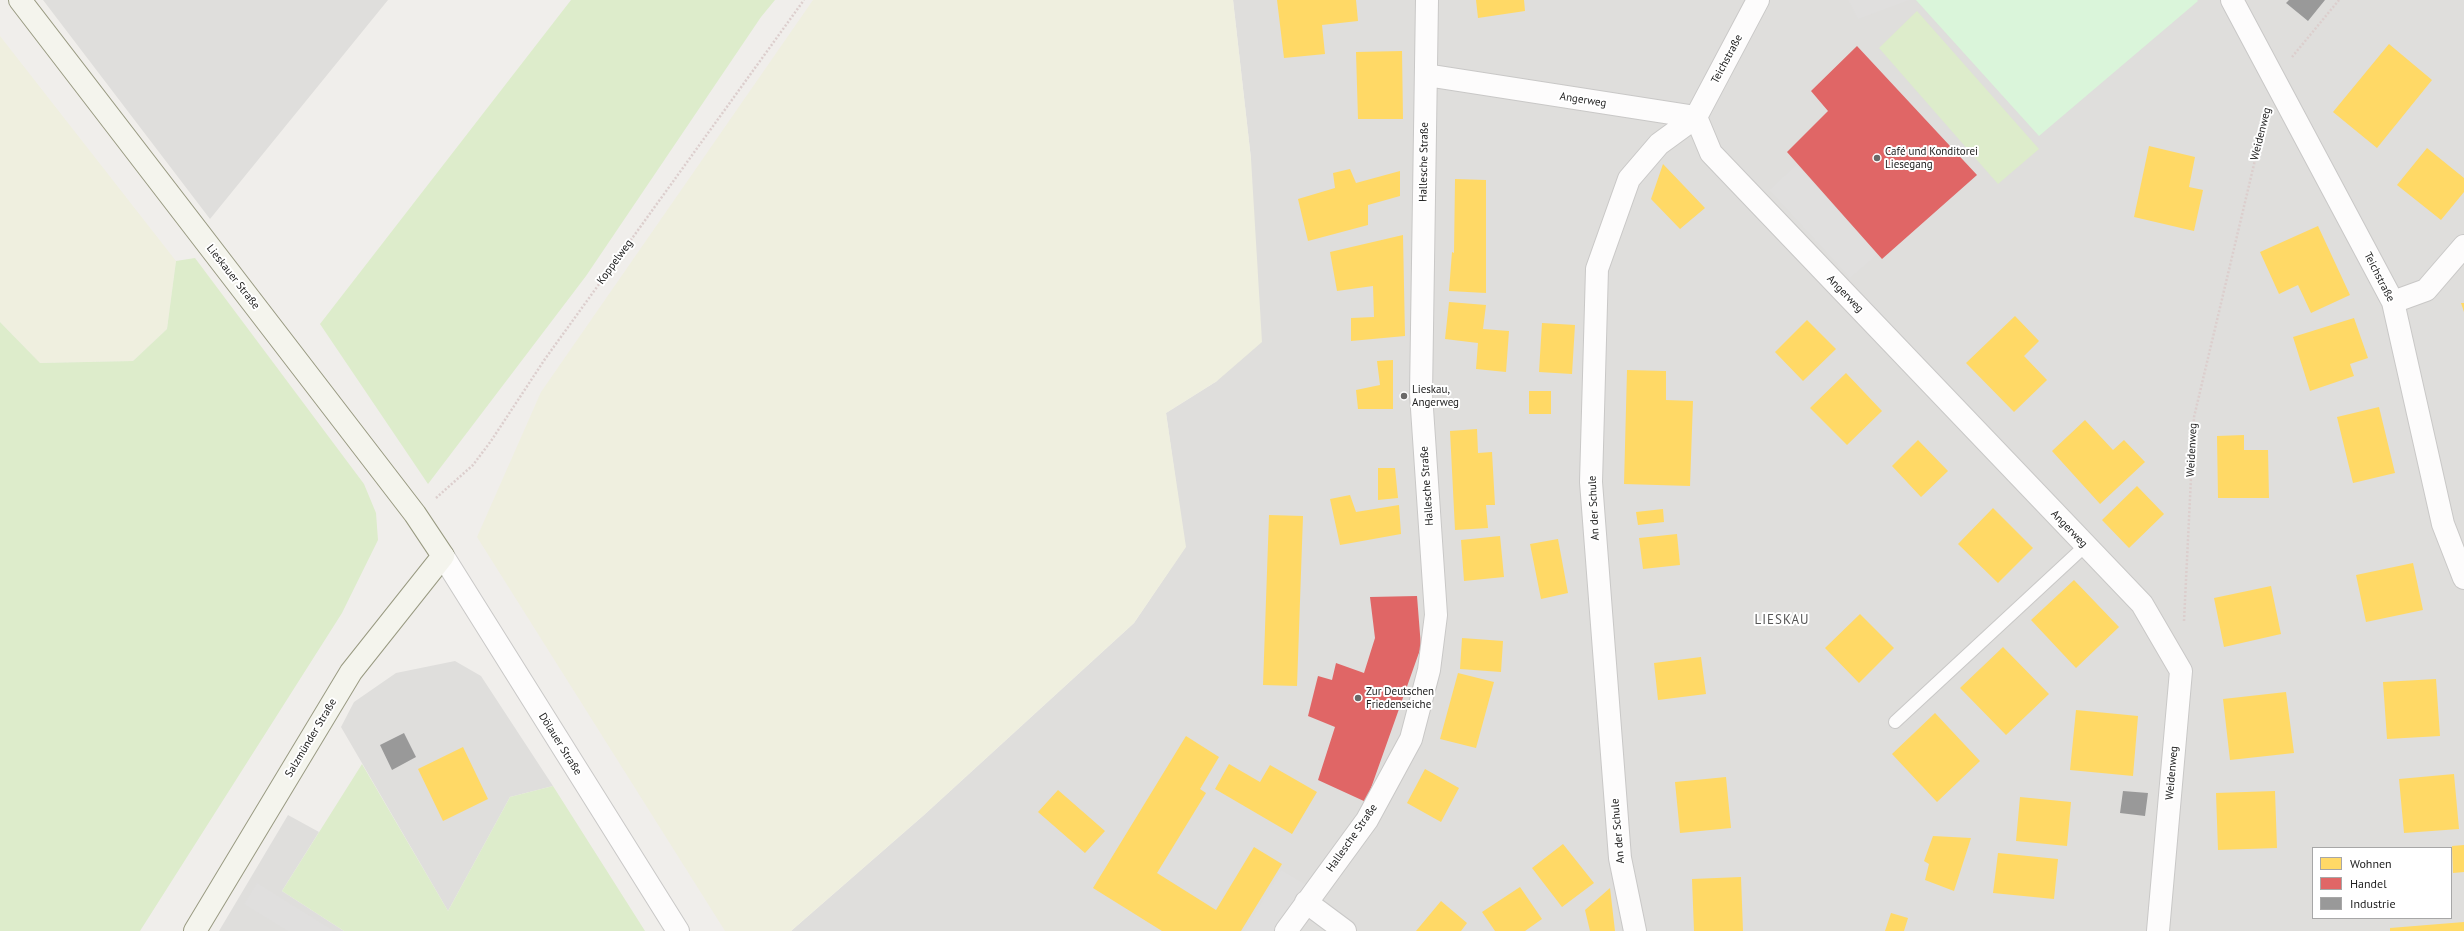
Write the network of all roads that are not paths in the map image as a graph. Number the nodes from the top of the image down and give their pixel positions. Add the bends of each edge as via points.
1 (20, 0) edge
2 (1427, 0) edge
3 (1758, 0) edge
4 (2232, 0) edge
5 (1426, 75) junction
6 (1696, 117) junction
7 (2464, 246) edge
8 (2393, 302) junction
9 (2086, 546) junction
10 (443, 556) junction
11 (2464, 578) edge
12 (2181, 671) joint
13 (1895, 722) dead end
14 (1306, 902) junction
15 (195, 931) edge
16 (678, 931) edge
17 (1286, 931) edge
18 (1345, 931) edge
19 (1635, 931) edge
20 (2158, 931) edge

1 - 10 street, Lieskauer Straße via 415,514
2 - 5 street, Hallesche Straße
3 - 6 street, Teichstraße
4 - 8 street, Teichstraße
5 - 6 street, Angerweg
5 - 14 street, Hallesche Straße via 1421,394 1436,615 1429,670 1411,739 1367,820
6 - 9 street, Angerweg via 1711,153
6 - 19 street, An der Schule via 1659,144 1629,179 1597,269 1591,482 1620,858
7 - 8 street via 2426,290
8 - 11 street, Teichstraße via 2443,524
9 - 12 street, Angerweg via 2142,604
9 - 13 lane
10 - 15 street, Salzmünder Straße via 351,672
10 - 16 street, Dölauer Straße
12 - 20 street, Weidenweg
14 - 17 street, Hallesche Straße
14 - 18 street

